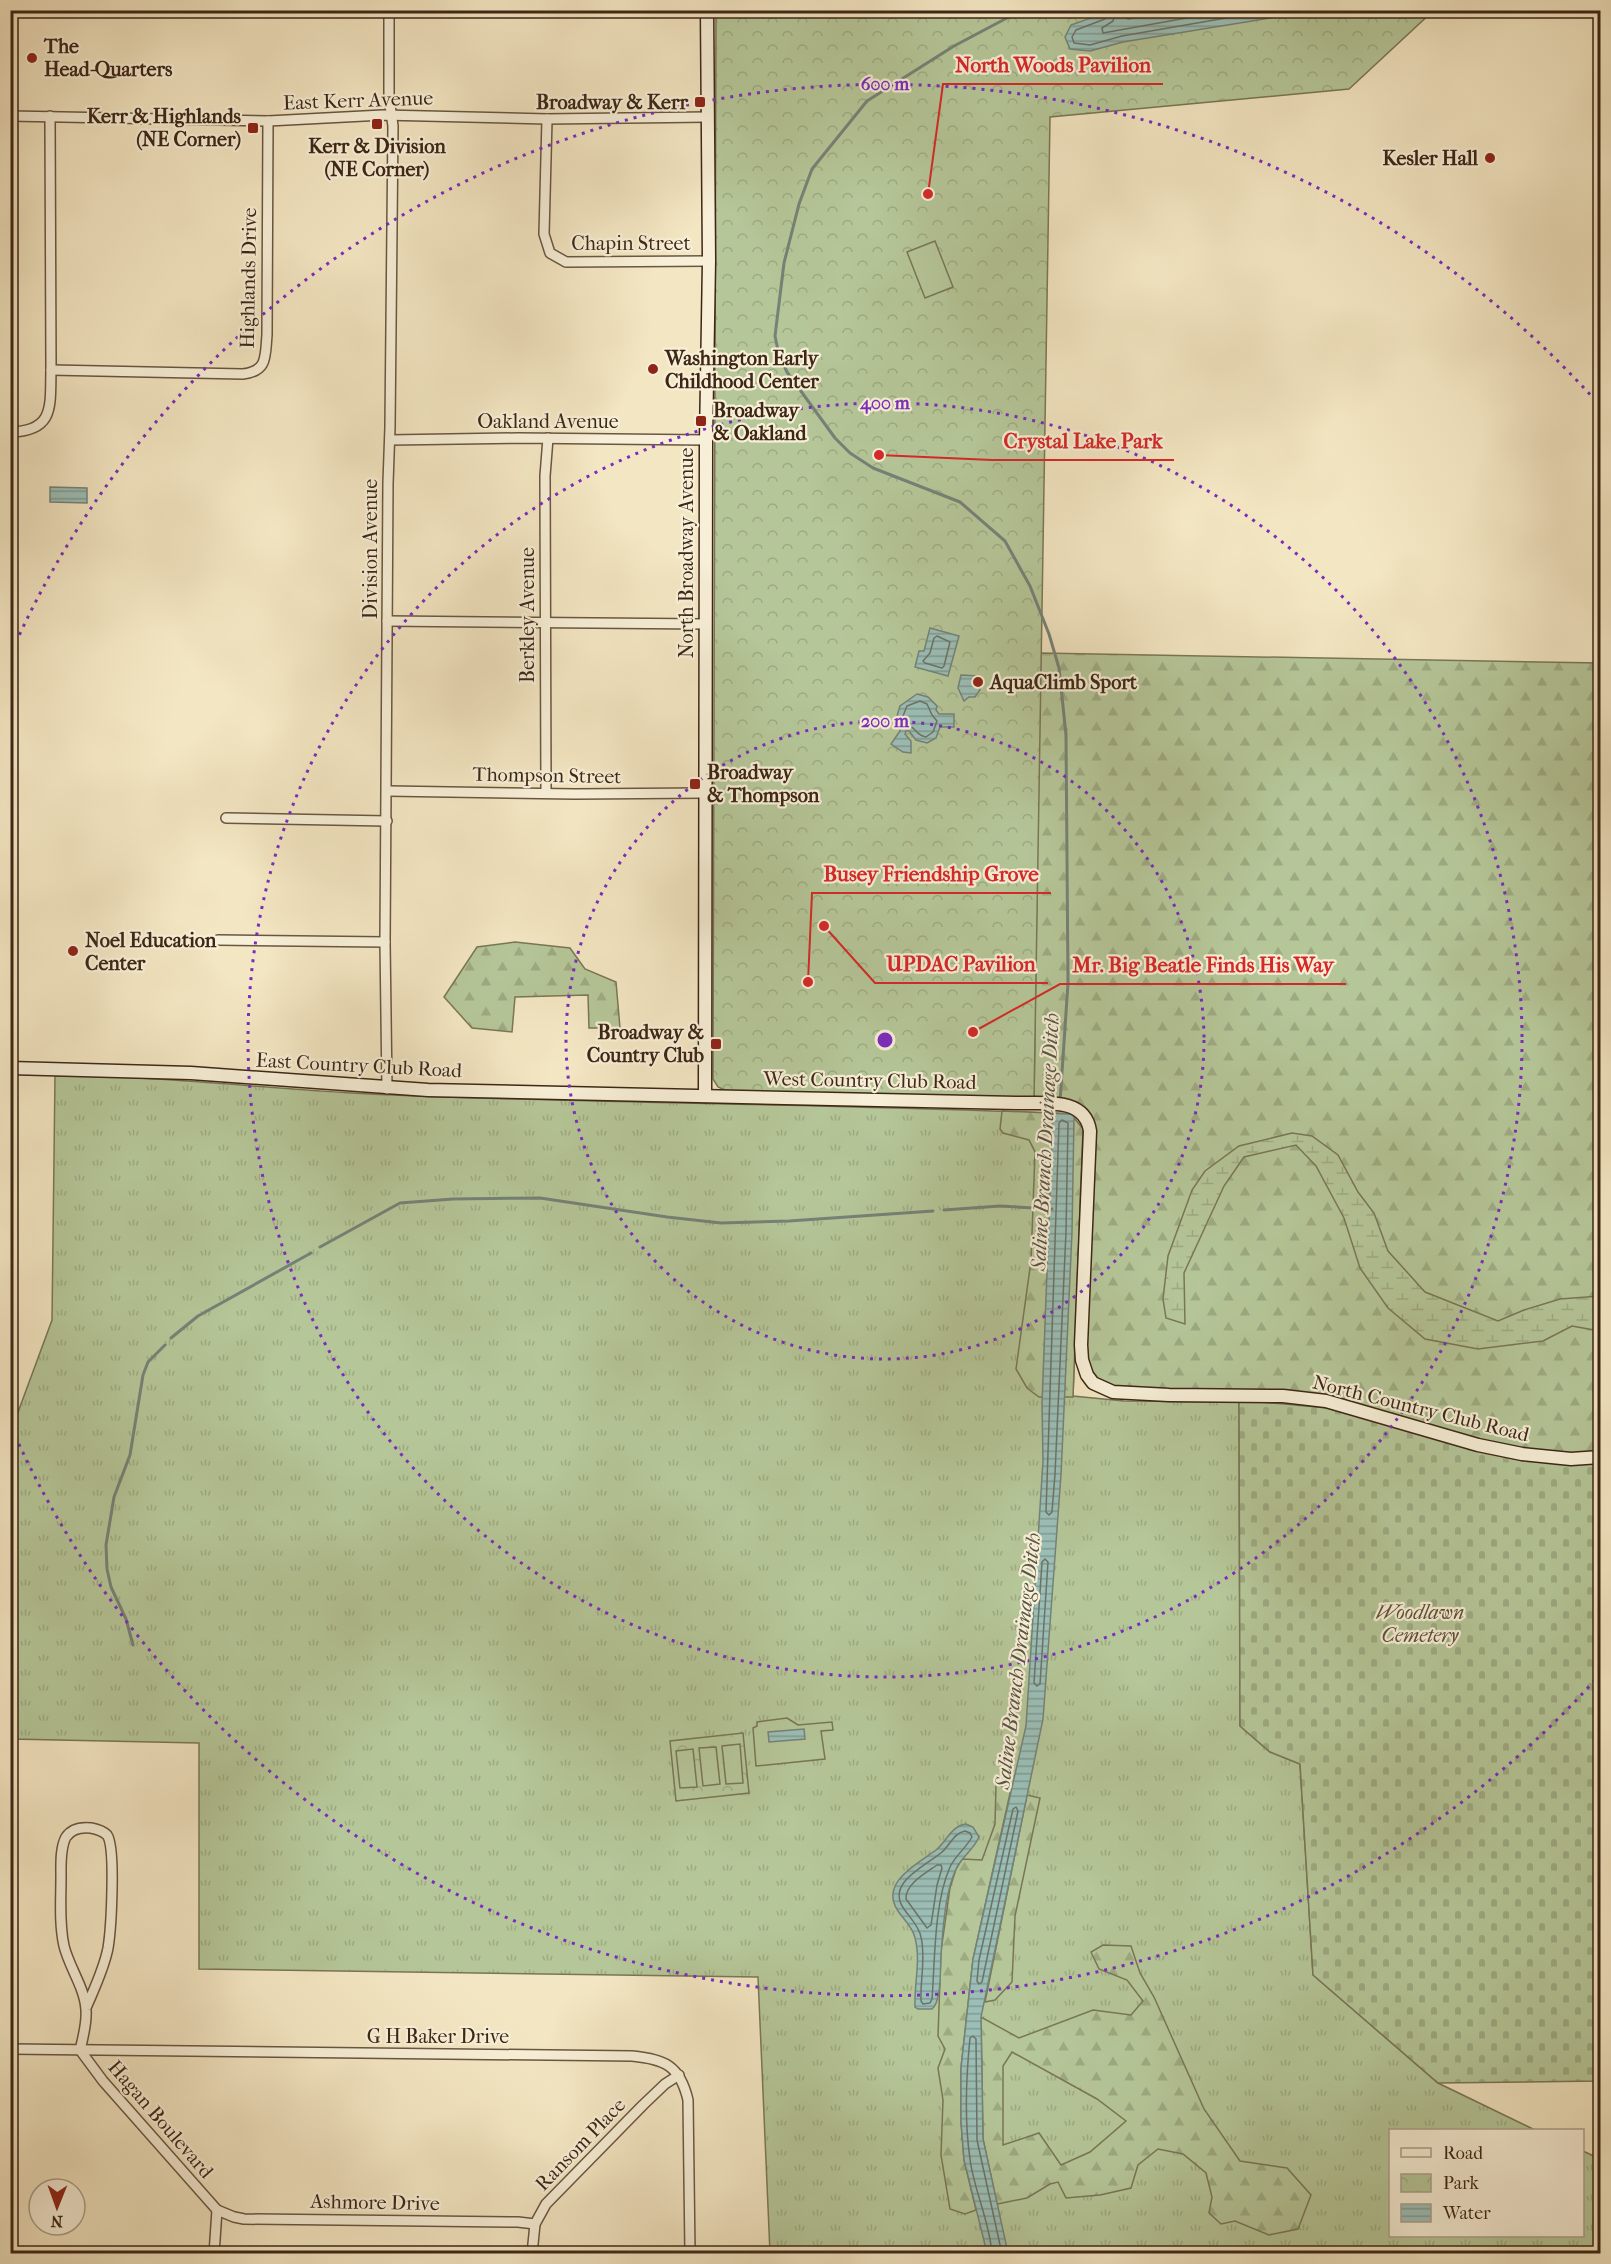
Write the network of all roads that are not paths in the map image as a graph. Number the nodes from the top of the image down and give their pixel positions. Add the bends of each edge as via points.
1 (388, 10) edge
2 (707, 10) edge
3 (392, 115) junction
4 (10, 116) edge
5 (50, 116) junction
6 (707, 117) junction
7 (547, 118) junction
8 (268, 121) junction
9 (709, 261) junction
10 (51, 370) junction
11 (10, 432) edge
12 (548, 438) junction
13 (390, 440) junction
14 (706, 440) junction
15 (387, 621) junction
16 (545, 623) junction
17 (706, 624) junction
18 (388, 791) junction
19 (546, 793) junction
20 (705, 793) junction
21 (226, 818) dead end
22 (387, 821) junction
23 (218, 940) dead end
24 (386, 942) junction
25 (10, 1068) edge
26 (387, 1089) junction
27 (705, 1096) junction
28 (1034, 1104) joint
29 (1600, 1457) edge
30 (86, 2008) junction
31 (10, 2049) edge
32 (80, 2050) junction
33 (679, 2075) junction
34 (217, 2210) junction
35 (535, 2224) junction
36 (214, 2253) edge
37 (532, 2253) edge
38 (690, 2253) edge

1 - 3 street, Division Avenue
2 - 6 street, North Broadway Avenue
3 - 7 street, East Kerr Avenue
3 - 8 street, East Kerr Avenue
3 - 13 street, Division Avenue
4 - 5 street, East Kerr Avenue
5 - 8 street, East Kerr Avenue
5 - 10 street
6 - 7 street, East Kerr Avenue
6 - 9 street, North Broadway Avenue
7 - 9 street, Chapin Street via 544,234 554,256 575,263
8 - 10 street, Highlands Drive via 267,335 265,359 258,369 243,374
9 - 14 street, North Broadway Avenue
10 - 11 street via 48,412 42,424 26,432
12 - 13 street, Oakland Avenue
12 - 14 street, Oakland Avenue
12 - 16 street, Berkley Avenue
13 - 15 street, Division Avenue
14 - 17 street, North Broadway Avenue
15 - 16 street
15 - 18 street, Division Avenue
16 - 17 street
16 - 19 street, Berkley Avenue
17 - 20 street, North Broadway Avenue
18 - 19 street, Thompson Street
18 - 22 street, Division Avenue
19 - 20 street, Thompson Street
20 - 27 street, North Broadway Avenue
21 - 22 street
22 - 24 street, Division Avenue
23 - 24 street
24 - 26 street, Division Avenue
25 - 26 street, East Country Club Road via 191,1073
26 - 27 street, East Country Club Road
27 - 28 street, West Country Club Road
28 - 29 street, North Country Club Road via 1080,1110 1088,1121 1081,1345 1083,1365 1093,1383 1113,1392 1132,1394 1242,1394 1326,1401 1522,1454 1571,1459
30 - 30 street via 108,1948 111,1847 108,1837 95,1828 84,1827 71,1832 63,1846 61,1927
30 - 32 street
31 - 32 street, G H Baker Drive
32 - 33 street, G H Baker Drive via 632,2056 659,2060
32 - 34 street, Hagan Boulevard via 102,2081
33 - 35 street, Ransom Place via 665,2084 564,2183
33 - 38 street via 685,2085 689,2118
34 - 35 street, Ashmore Drive via 244,2219
34 - 36 street
35 - 37 street, Ransom Place

